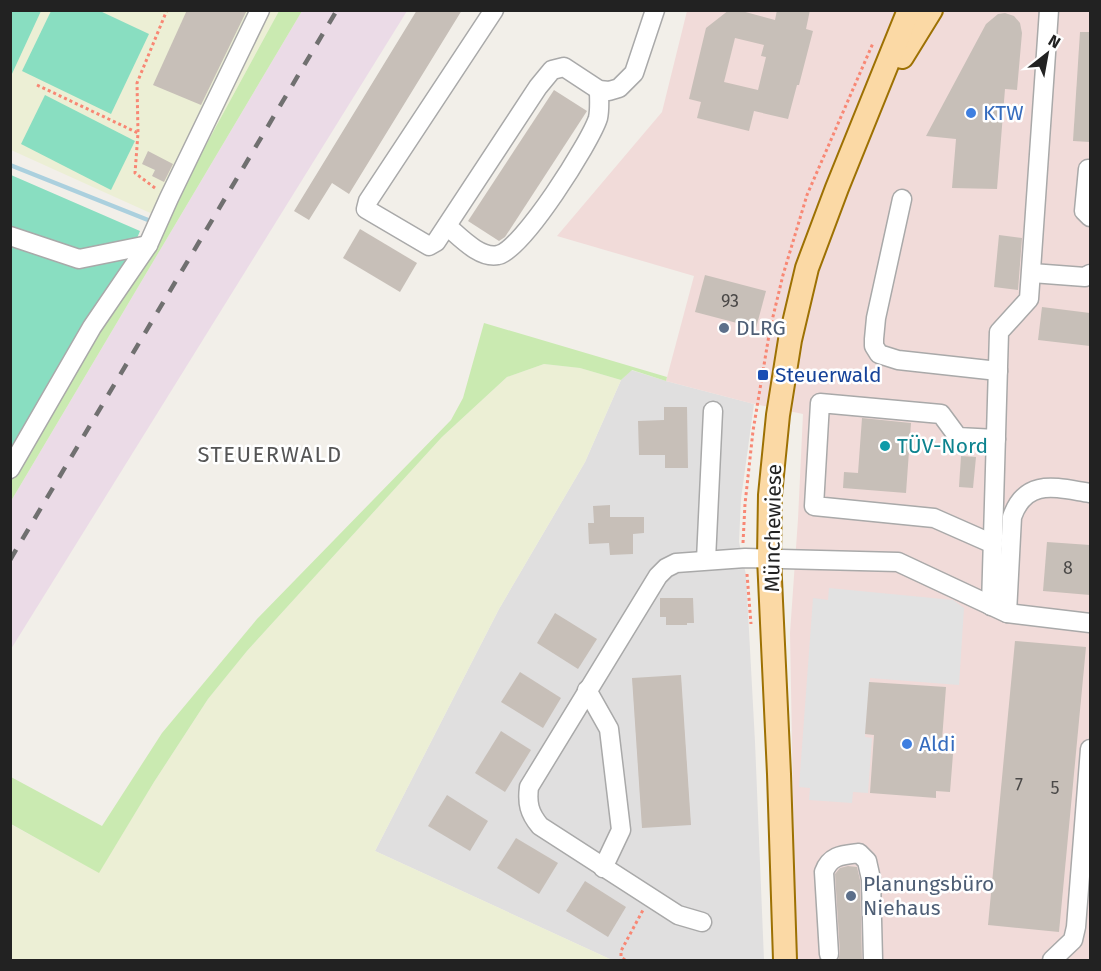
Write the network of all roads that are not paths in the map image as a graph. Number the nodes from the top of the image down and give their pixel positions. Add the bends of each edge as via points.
1 (260, 10) edge
2 (494, 10) edge
3 (655, 10) edge
4 (909, 10) edge
5 (931, 10) edge
6 (1049, 10) edge
7 (598, 90) junction
8 (870, 110) junction
9 (1088, 169) dead end
10 (902, 199) dead end
11 (1090, 217) edge
12 (447, 226) junction
13 (10, 236) edge
14 (148, 245) junction
15 (1032, 273) junction
16 (1090, 274) edge
17 (998, 371) junction
18 (713, 411) dead end
19 (996, 439) junction
20 (10, 469) edge
21 (1090, 493) edge
22 (993, 544) junction
23 (769, 558) junction
24 (706, 560) junction
25 (999, 610) junction
26 (1090, 623) edge
27 (587, 690) junction
28 (1090, 749) edge
29 (603, 868) junction
30 (702, 922) dead end
31 (829, 954) dead end
32 (785, 960) edge
33 (873, 960) edge
34 (1052, 960) edge

1 - 14 street
2 - 12 street via 366,209 429,246
3 - 7 street via 634,73 619,88
4 - 8 main road, Münchewiese
5 - 8 main road, Münchewiese
6 - 15 street
7 - 12 street via 564,67 552,70
7 - 12 street via 598,117 592,132 542,212 512,249 488,255
8 - 23 main road, Münchewiese via 820,233 798,304 778,415
9 - 11 street via 1084,211
10 - 17 street via 876,318 876,350 898,360
13 - 14 street via 79,259
14 - 20 street via 92,327
15 - 16 street via 1085,277
15 - 17 street via 1029,299 999,332
17 - 19 street
18 - 24 street
19 - 22 street
19 - 22 street via 958,437 942,414 820,404 814,506 934,518
21 - 25 street via 1047,487 1029,492 1018,503 1012,517
22 - 25 street
23 - 24 street
23 - 25 street via 898,562
23 - 32 main road, Münchewiese
24 - 27 street via 676,563 658,576
25 - 26 street
27 - 29 street via 609,729 621,830
27 - 29 street via 529,787 527,801 540,826
28 - 34 street via 1076,927 1073,940
29 - 30 street via 678,915
31 - 33 street via 826,865 834,857 859,854 867,861 871,879

